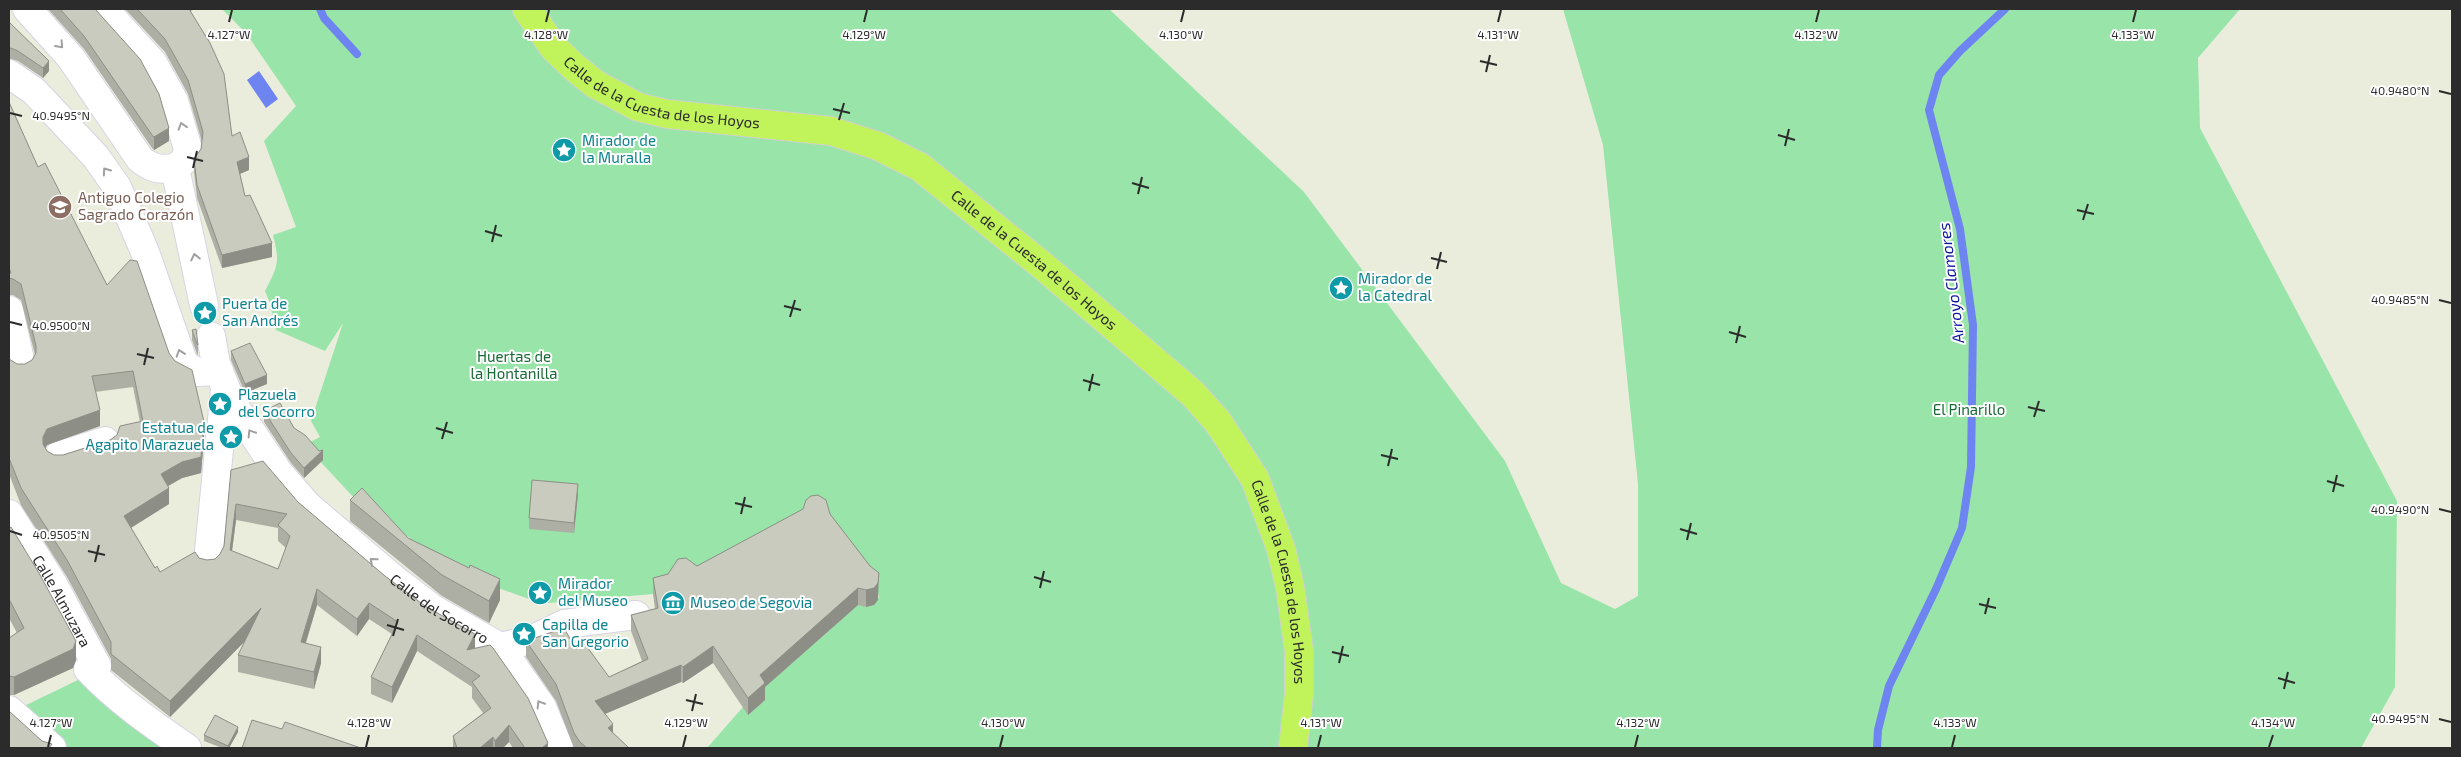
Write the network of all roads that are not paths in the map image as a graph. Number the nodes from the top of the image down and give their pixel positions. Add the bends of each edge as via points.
1 (27, 9) edge
2 (104, 9) edge
3 (527, 9) edge
4 (9, 74) edge
5 (175, 168) junction
6 (204, 305) dead end
7 (9, 310) edge
8 (211, 336) dead end
9 (21, 365) edge
10 (222, 380) junction
11 (105, 441) edge
12 (58, 456) edge
13 (9, 514) edge
14 (208, 561) edge
15 (636, 615) edge
16 (500, 647) junction
17 (9, 710) edge
18 (52, 748) edge
19 (187, 748) edge
20 (559, 748) edge
21 (1293, 748) edge

1 -> 5 street via 71,58 140,159 160,170
5 -> 2 street via 186,159 188,150 174,101 153,63
3 - 21 main road, Calle de la Cuesta de los Hoyos via 554,48 574,67 595,84 638,107 667,114 831,131 878,146 920,167 1193,394 1218,422 1254,479 1281,549 1299,651 1299,694
10 -> 4 street via 196,372 184,364 145,252 117,187 96,157 34,91
6 -> 5 street
7 - 9 street
8 - 10 street
10 - 14 street
16 -> 10 street, Calle del Socorro via 433,609 308,506 256,442
11 - 12 street
13 - 19 street, Calle Almuzara via 54,584 104,686
15 - 16 street, Calle del Socorro via 564,624 531,640
20 -> 16 street via 542,706
17 - 18 street

